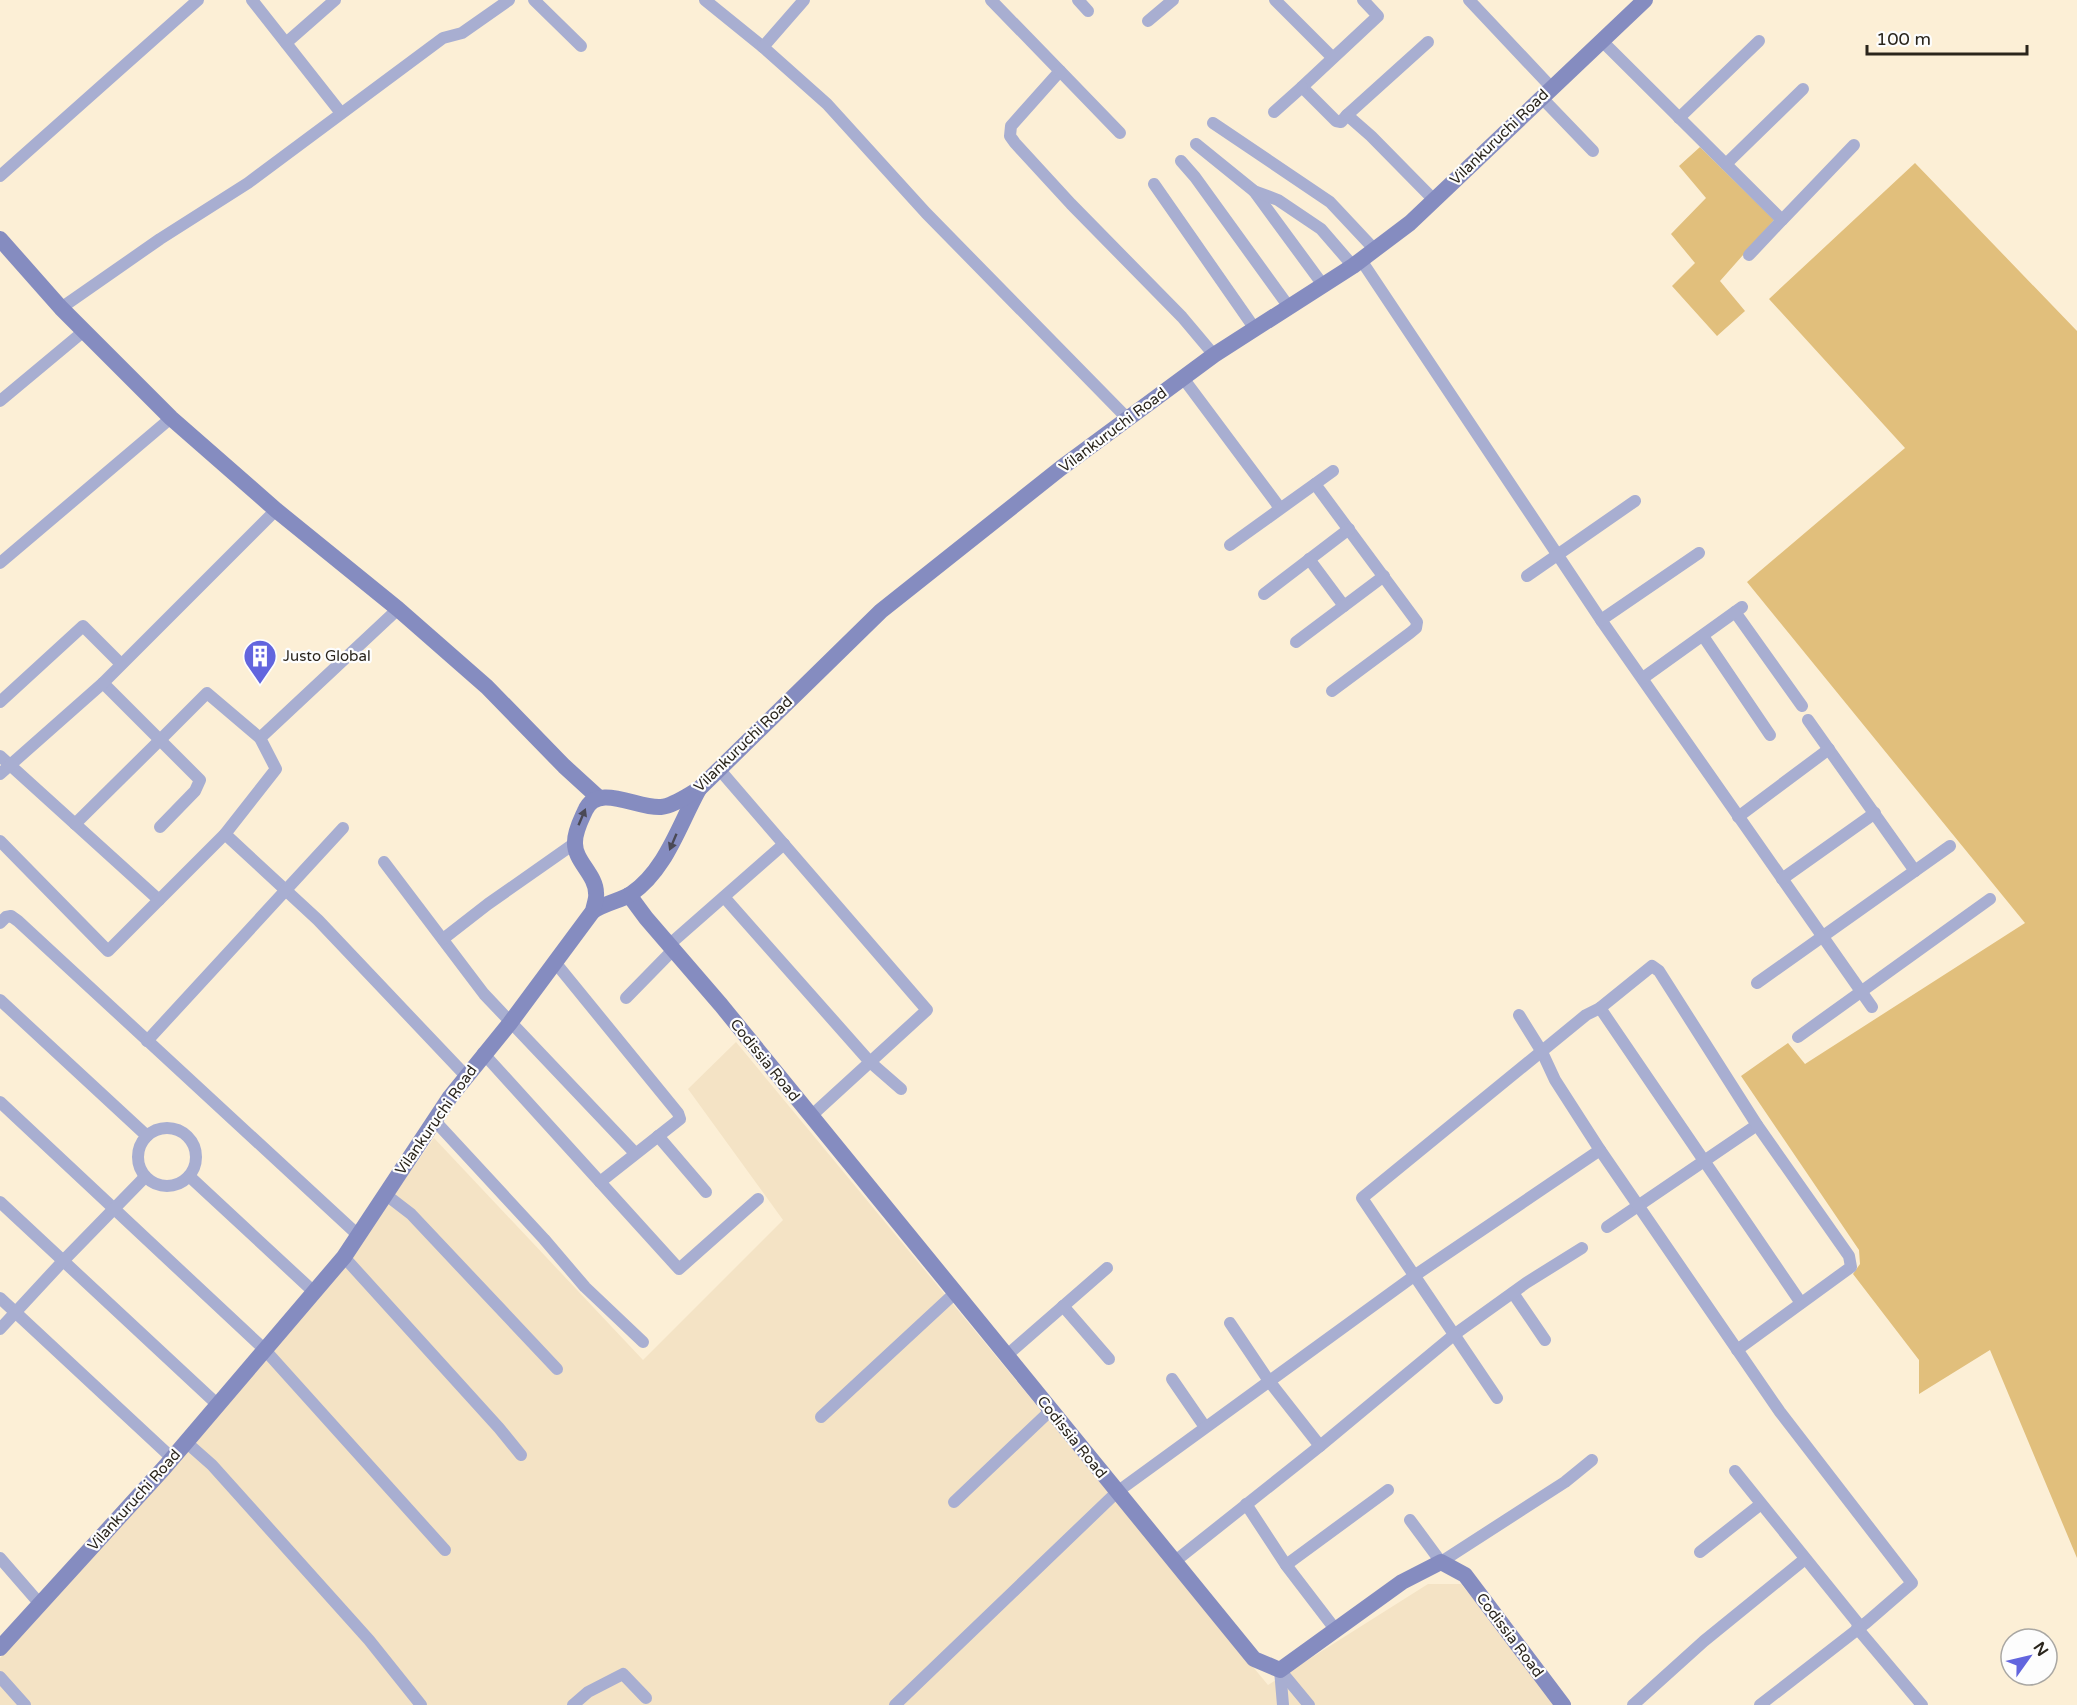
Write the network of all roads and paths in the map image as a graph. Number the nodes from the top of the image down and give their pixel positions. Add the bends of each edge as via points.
1 (198, 0) edge
2 (252, 0) edge
3 (335, 0) edge
4 (509, 0) edge
5 (534, 0) edge
6 (705, 0) edge
7 (804, 0) edge
8 (991, 0) edge
9 (1078, 0) edge
10 (1173, 0) edge
11 (1275, 0) edge
12 (1364, 0) edge
13 (1469, 0) edge
14 (1645, 0) edge
15 (1088, 11) dead end
16 (1148, 21) dead end
17 (1602, 41) junction
18 (1759, 41) dead end
19 (1428, 42) dead end
20 (286, 43) junction
21 (581, 46) dead end
22 (762, 47) junction
23 (1332, 57) junction
24 (1060, 71) junction
25 (1302, 87) junction
26 (1803, 89) dead end
27 (1546, 92) junction
28 (1274, 112) dead end
29 (341, 113) junction
30 (1347, 115) junction
31 (1679, 118) junction
32 (1213, 123) dead end
33 (1120, 133) dead end
34 (1196, 144) dead end
35 (1854, 146) dead end
36 (1593, 151) dead end
37 (1181, 161) dead end
38 (1726, 164) junction
39 (0, 176) edge
40 (1154, 184) dead end
41 (1254, 191) junction
42 (1434, 200) junction
43 (1782, 220) junction
44 (0, 239) edge
45 (1375, 250) junction
46 (1749, 255) dead end
47 (1357, 263) junction
48 (1323, 285) junction
49 (1289, 307) junction
50 (61, 308) junction
51 (1255, 329) junction
52 (84, 331) junction
53 (1214, 355) junction
54 (1183, 378) junction
55 (0, 401) edge
56 (171, 418) junction
57 (1128, 418) junction
58 (1333, 471) dead end
59 (1315, 483) junction
60 (1635, 501) dead end
61 (1280, 507) junction
62 (276, 510) junction
63 (1349, 529) junction
64 (1230, 545) dead end
65 (1700, 553) dead end
66 (1558, 555) junction
67 (1309, 559) junction
68 (0, 563) edge
69 (1384, 576) junction
70 (1527, 576) dead end
71 (1264, 594) dead end
72 (1344, 606) junction
73 (398, 609) junction
74 (1601, 620) junction
75 (1703, 636) junction
76 (1296, 642) dead end
77 (122, 664) junction
78 (1643, 678) junction
79 (103, 683) junction
80 (1332, 691) dead end
81 (0, 702) edge
82 (1802, 706) dead end
83 (1808, 720) dead end
84 (1770, 735) dead end
85 (260, 738) junction
86 (160, 740) junction
87 (1829, 749) junction
88 (3, 765) edge
89 (719, 769) junction
90 (699, 789) junction
91 (599, 798) junction
92 (1875, 813) junction
93 (1738, 817) junction
94 (75, 824) junction
95 (160, 827) dead end
96 (342, 828) dead end
97 (225, 834) junction
98 (0, 841) edge
99 (575, 843) junction
100 (784, 844) junction
101 (1950, 846) dead end
102 (384, 862) dead end
103 (1915, 871) junction
104 (1782, 879) junction
105 (286, 890) junction
106 (629, 895) junction
107 (724, 897) junction
108 (1990, 899) dead end
109 (159, 900) junction
110 (593, 911) junction
111 (0, 923) edge
112 (1822, 936) junction
113 (443, 939) junction
114 (672, 946) junction
115 (554, 962) junction
116 (1757, 983) dead end
117 (1862, 991) junction
118 (626, 998) dead end
119 (0, 1000) edge
120 (1872, 1007) dead end
121 (1600, 1008) junction
122 (1519, 1015) dead end
123 (510, 1023) junction
124 (1798, 1037) dead end
125 (147, 1041) junction
126 (1542, 1052) junction
127 (483, 1053) junction
128 (870, 1062) junction
129 (466, 1076) junction
130 (901, 1089) dead end
131 (0, 1102) edge
132 (811, 1116) junction
133 (435, 1121) junction
134 (1757, 1125) junction
135 (147, 1136) junction
136 (657, 1136) junction
137 (1600, 1150) junction
138 (635, 1153) junction
139 (1705, 1161) junction
140 (189, 1176) junction
141 (145, 1177) junction
142 (600, 1182) junction
143 (706, 1192) dead end
144 (386, 1194) junction
145 (758, 1199) dead end
146 (0, 1202) edge
147 (1638, 1207) junction
148 (114, 1209) junction
149 (1607, 1227) dead end
150 (358, 1235) junction
151 (1582, 1248) dead end
152 (344, 1257) junction
153 (63, 1261) junction
154 (1107, 1268) dead end
155 (1414, 1276) junction
156 (314, 1292) junction
157 (955, 1293) junction
158 (1513, 1293) junction
159 (0, 1298) edge
160 (1801, 1303) junction
161 (1063, 1306) junction
162 (15, 1313) junction
163 (1230, 1323) dead end
164 (0, 1329) edge
165 (1455, 1334) junction
166 (1545, 1340) dead end
167 (643, 1342) dead end
168 (265, 1350) junction
169 (1737, 1350) junction
170 (1006, 1356) junction
171 (1109, 1359) dead end
172 (557, 1369) dead end
173 (1172, 1379) dead end
174 (1269, 1381) junction
175 (1497, 1398) dead end
176 (218, 1405) junction
177 (1050, 1411) junction
178 (821, 1416) dead end
179 (1205, 1426) junction
180 (186, 1442) junction
181 (1320, 1446) junction
182 (521, 1455) dead end
183 (172, 1458) junction
184 (1592, 1460) dead end
185 (1734, 1471) dead end
186 (1388, 1490) dead end
187 (1117, 1492) junction
188 (954, 1502) dead end
189 (1246, 1504) junction
190 (1761, 1504) junction
191 (1410, 1520) dead end
192 (445, 1550) dead end
193 (1700, 1552) dead end
194 (0, 1558) edge
195 (1806, 1559) junction
196 (1174, 1562) junction
197 (1441, 1562) junction
198 (1286, 1565) junction
199 (40, 1604) junction
200 (1859, 1627) junction
201 (1335, 1629) junction
202 (1, 1646) edge
203 (1280, 1670) junction
204 (0, 1677) edge
205 (646, 1698) dead end
206 (25, 1705) edge
207 (421, 1705) edge
208 (573, 1705) edge
209 (895, 1705) edge
210 (1283, 1705) edge
211 (1309, 1705) edge
212 (1563, 1705) edge
213 (1633, 1705) edge
214 (1760, 1705) edge
215 (1922, 1705) edge

1 - 39 street
2 - 20 street
3 - 20 street
4 - 29 street via 462,33 443,38
5 - 21 street
6 - 22 street
7 - 22 street
8 - 24 street
9 - 15 street
10 - 16 street
11 - 23 street
12 - 23 street via 1378,16
13 - 27 street
14 - 17 main road, Vilankuruchi Road
17 - 27 main road, Vilankuruchi Road
17 - 31 street
18 - 31 street
19 - 30 street
20 - 29 street
22 - 57 street via 827,104 926,213
23 - 25 street
24 - 33 street
24 - 53 street via 1011,126 1010,136
25 - 28 street
25 - 30 street via 1336,121 1341,122
26 - 38 street
27 - 36 street
27 - 42 main road, Vilankuruchi Road
29 - 50 street via 248,183
30 - 42 street
31 - 38 street
32 - 45 street via 1330,202
34 - 41 street
35 - 43 street
37 - 49 street
38 - 43 street
40 - 51 street
41 - 47 street via 1278,200 1321,229
41 - 48 street
42 - 45 main road, Vilankuruchi Road
43 - 46 street
44 - 50 main road
45 - 47 main road, Vilankuruchi Road
47 - 48 main road, Vilankuruchi Road
47 - 66 street
48 - 49 main road, Vilankuruchi Road
49 - 51 main road, Vilankuruchi Road
50 - 52 main road
51 - 53 main road, Vilankuruchi Road
52 - 55 street
52 - 56 main road
53 - 54 main road, Vilankuruchi Road
54 - 57 main road, Vilankuruchi Road
54 - 61 street
56 - 62 main road
56 - 68 street
57 - 89 main road, Vilankuruchi Road via 881,611
58 - 59 street
59 - 61 street
59 - 63 street
60 - 66 street
61 - 64 street
62 - 73 main road
62 - 77 street
63 - 67 street
63 - 69 street
65 - 74 street
66 - 70 street
66 - 74 street
67 - 71 street
67 - 72 street
69 - 72 street
69 - 80 street via 1414,616 1416,628
72 - 76 street
73 - 85 street
73 - 91 main road via 487,687
74 - 78 street
75 - 78 street
75 - 82 street via 1739,610
75 - 84 street
77 - 79 street
77 - 81 street via 83,626
78 - 93 street
79 - 86 street
79 - 88 street
83 - 87 street
85 - 86 street via 207,693
85 - 97 street via 276,770
86 - 94 street
86 - 95 street via 200,780 195,791
87 - 92 street
87 - 93 street
88 - 94 street
89 - 90 main road, Vilankuruchi Road
89 - 100 street
90 - 91 main road, Vilankuruchi Road via 664,807
90 -> 106 main road via 671,849 649,879
99 -> 91 main road via 588,804
92 - 103 street
92 - 104 street
93 - 104 street
94 - 109 street
96 - 105 street
97 - 105 street
97 - 109 street
98 - 109 street via 108,951
99 - 110 main road via 597,892
99 - 113 street
100 - 107 street
100 - 128 street via 927,1010
101 - 103 street
102 - 113 street
103 - 112 street
104 - 112 street
105 - 125 street
105 - 129 street
106 - 110 main road
106 - 114 main road, Codissia Road
107 - 114 street
107 - 128 street
108 - 117 street
110 - 115 main road, Vilankuruchi Road
111 - 125 street via 11,916 18,921
112 - 116 street
112 - 117 street
113 - 123 street
114 - 118 street
114 - 132 main road, Codissia Road
115 - 123 main road, Vilankuruchi Road
115 - 136 street via 678,1113 680,1119
117 - 120 street
117 - 124 street
119 - 135 street
121 - 126 street
121 - 134 street via 1652,966 1659,971
121 - 139 street
122 - 126 street
123 - 127 main road, Vilankuruchi Road
123 - 138 street
125 - 150 street
126 - 137 street via 1555,1080
126 - 155 street via 1362,1198
127 - 129 main road, Vilankuruchi Road
127 - 142 street
128 - 130 street
128 - 132 street
129 - 133 main road, Vilankuruchi Road
131 - 148 street
132 - 157 main road, Codissia Road
133 - 144 main road, Vilankuruchi Road
133 - 167 street via 585,1287
134 - 139 street
134 - 160 street via 1849,1256 1851,1266
135 - 140 street via 164,1128 183,1133 196,1158
135 - 141 street via 138,1152
136 - 138 street
136 - 143 street
137 - 147 street
137 - 155 street
138 - 142 street
139 - 147 street
139 - 160 street
140 - 141 street via 172,1186 162,1186
140 - 156 street
141 - 148 street
142 - 145 street via 679,1269
144 - 150 main road, Vilankuruchi Road
144 - 172 street via 411,1214
146 - 153 street
147 - 149 street
147 - 169 street
148 - 153 street
148 - 168 street
150 - 152 main road, Vilankuruchi Road
151 - 158 street
152 - 156 main road, Vilankuruchi Road
152 - 182 street
153 - 162 street
153 - 176 street
154 - 161 street
155 - 165 street
155 - 174 street
156 - 168 main road, Vilankuruchi Road
157 - 170 main road, Codissia Road
157 - 178 street
158 - 165 street
158 - 166 street
159 - 162 street
160 - 169 street
161 - 170 street
161 - 171 street
162 - 164 street
162 - 183 street
163 - 174 street
165 - 175 street
165 - 181 street
168 - 176 main road, Vilankuruchi Road
168 - 192 street
169 - 200 street via 1912,1583
170 - 177 main road, Codissia Road
173 - 179 street
174 - 179 street
174 - 181 street
176 - 180 main road, Vilankuruchi Road
177 - 187 main road, Codissia Road
177 - 188 street
179 - 187 street
180 - 183 main road, Vilankuruchi Road
180 - 207 street via 212,1465 369,1640
181 - 189 street
183 - 199 main road, Vilankuruchi Road
184 - 197 street via 1565,1482
185 - 190 street
186 - 198 street
187 - 196 main road, Codissia Road
187 - 209 street
189 - 196 street
189 - 198 street
190 - 193 street
190 - 195 street
191 - 197 street
194 - 199 street
195 - 200 street
195 - 213 street via 1704,1641
196 - 203 main road, Codissia Road via 1254,1659
197 - 201 main road via 1402,1582
197 - 212 main road, Codissia Road via 1465,1575
198 - 201 street
199 - 202 main road, Vilankuruchi Road
200 - 214 street
200 - 215 street
201 - 203 main road
203 - 210 street
203 - 211 street
204 - 206 street
205 - 208 street via 623,1674 588,1692

